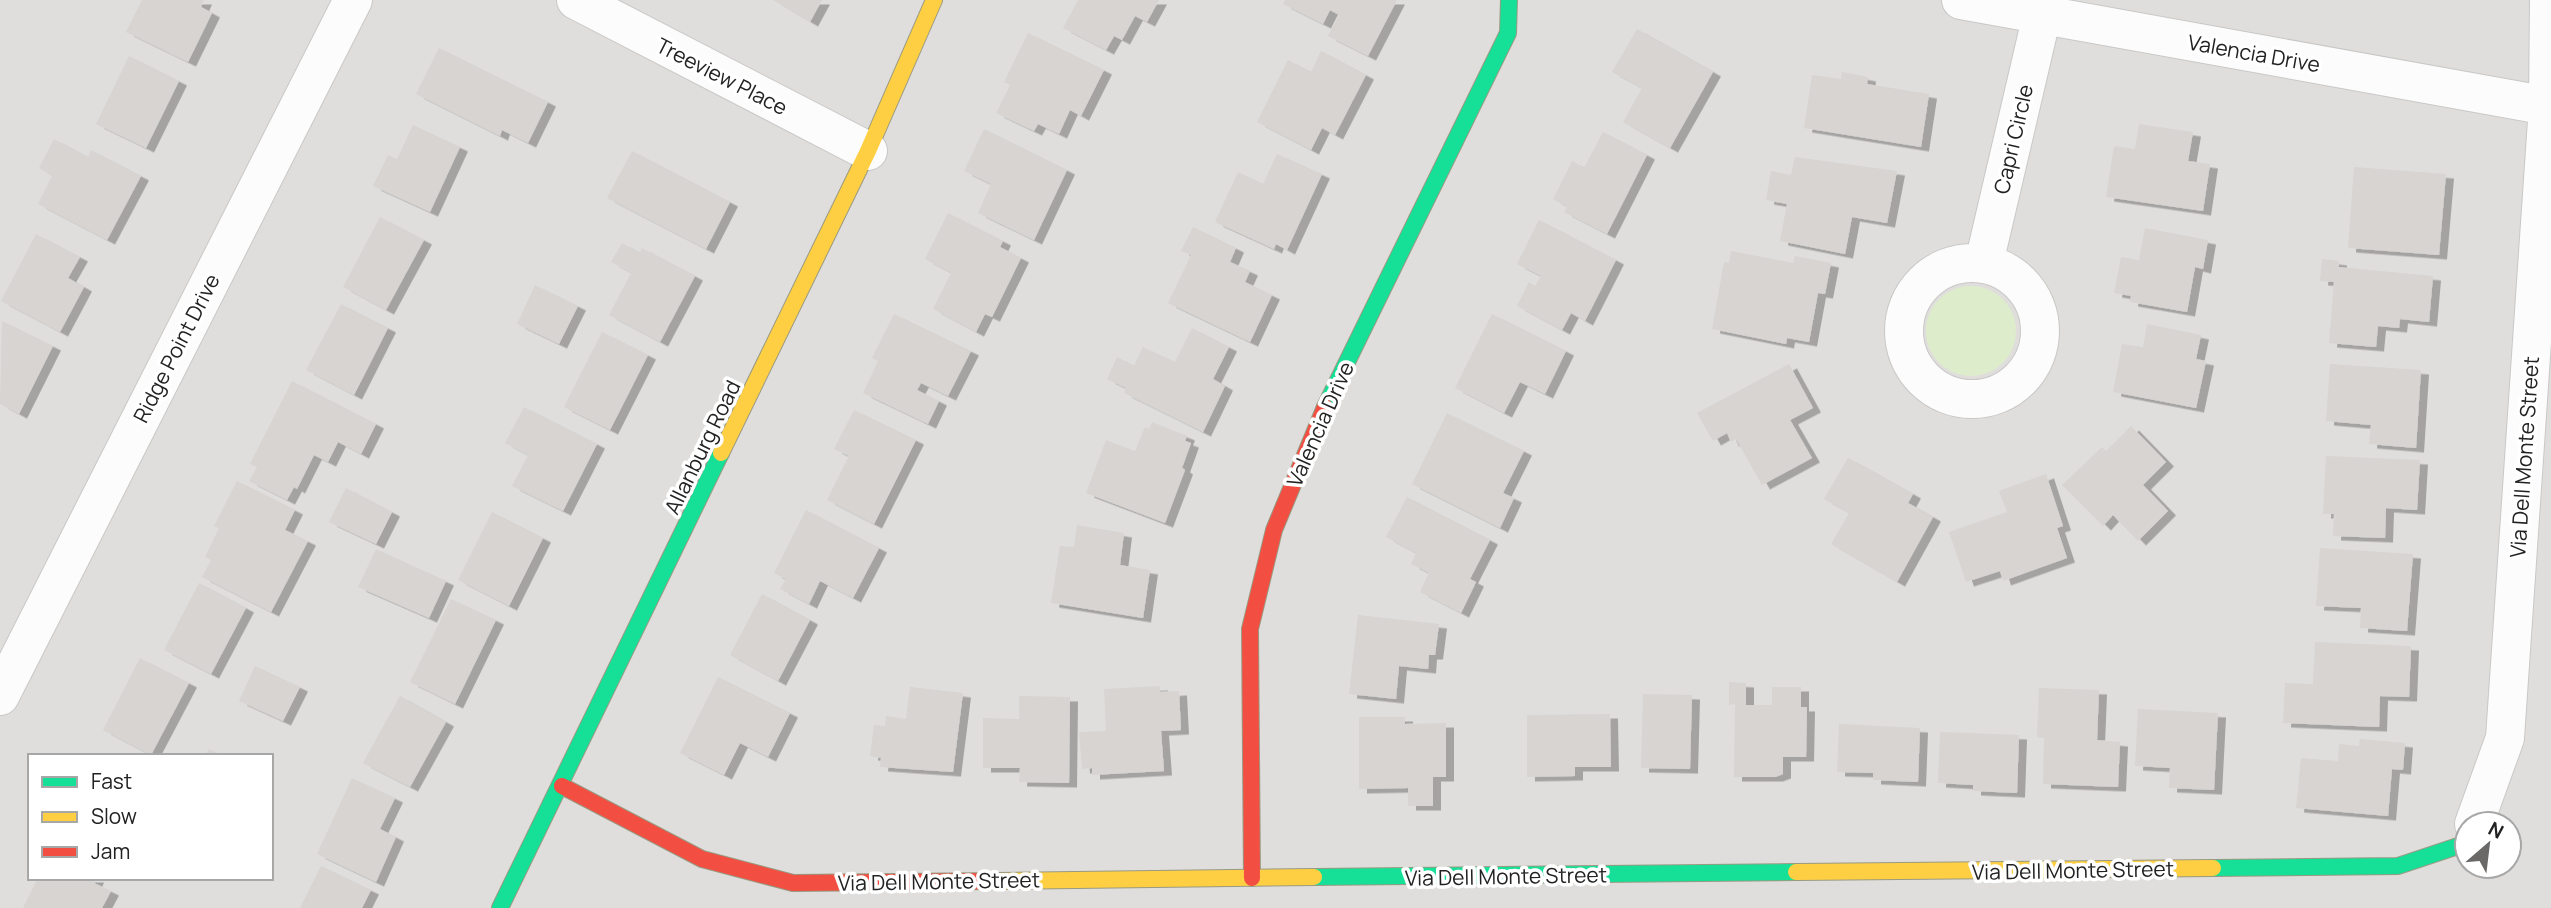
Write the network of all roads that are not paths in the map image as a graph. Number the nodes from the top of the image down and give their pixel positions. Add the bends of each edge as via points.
1 (353, 0) edge
2 (576, 0) edge
3 (934, 0) edge
4 (1508, 0) edge
5 (1961, 0) edge
6 (2549, 0) edge
7 (2042, 15) junction
8 (2548, 106) junction
9 (868, 151) junction
10 (1984, 263) dead end
11 (0, 696) edge
12 (562, 786) junction
13 (2479, 810) edge
14 (2453, 848) edge
15 (1252, 878) junction
16 (500, 908) edge

1 - 11 street, Ridge Point Drive
2 - 9 street, Treeview Place
3 - 9 street, Allanburg Road
4 - 15 street, Valencia Drive via 1508,33 1325,407 1274,530 1250,629
5 - 7 street, Valencia Drive
6 - 8 street, Via Dell Monte Street
7 - 8 street, Valencia Drive
7 - 10 street, Capri Circle
8 - 13 street, Via Dell Monte Street via 2505,738
9 - 12 street, Allanburg Road
12 - 15 street, Via Dell Monte Street via 702,859 793,883
12 - 16 street, Allanburg Road
14 - 15 street, Via Dell Monte Street via 2398,866

